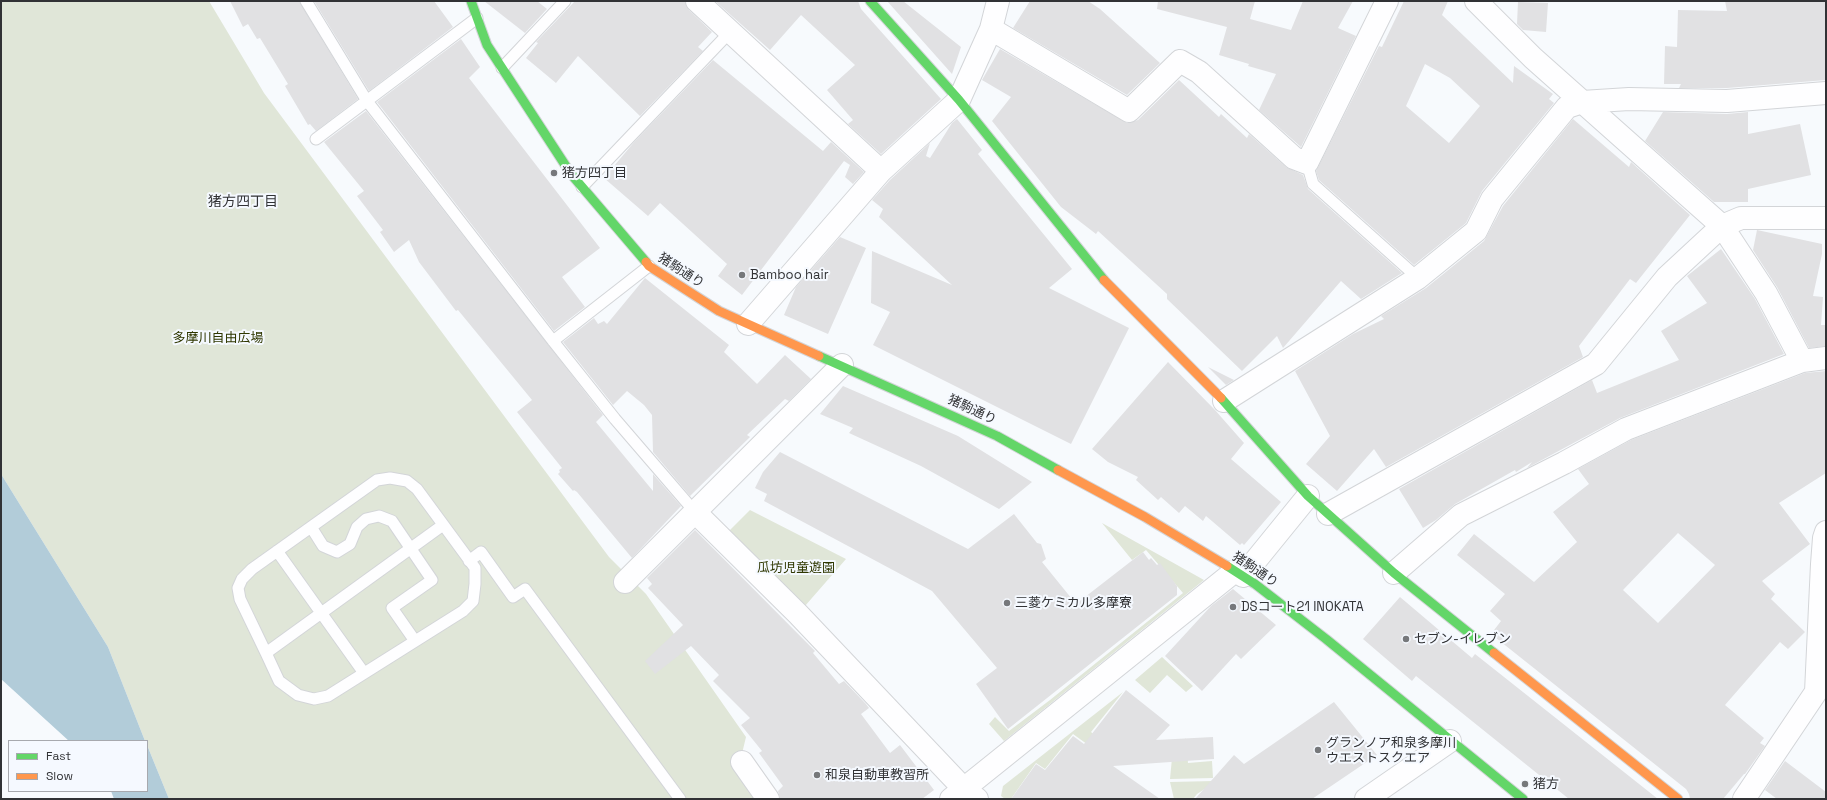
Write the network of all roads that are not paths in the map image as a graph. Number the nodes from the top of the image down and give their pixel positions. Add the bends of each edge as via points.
1 (306, 1) edge
2 (471, 1) edge
3 (564, 1) edge
4 (697, 1) edge
5 (870, 1) edge
6 (998, 1) edge
7 (1387, 1) edge
8 (1476, 1) edge
9 (477, 18) junction
10 (991, 29) junction
11 (730, 32) junction
12 (502, 68) junction
13 (1826, 93) edge
14 (367, 100) junction
15 (959, 100) junction
16 (1582, 102) junction
17 (316, 139) dead end
18 (1307, 163) junction
19 (881, 170) junction
20 (582, 187) junction
21 (1826, 218) edge
22 (1722, 226) junction
23 (648, 266) junction
24 (1418, 278) junction
25 (748, 324) junction
26 (553, 341) junction
27 (1826, 358) edge
28 (1802, 361) junction
29 (842, 365) junction
30 (1224, 401) junction
31 (1308, 496) junction
32 (695, 512) junction
33 (1328, 514) junction
34 (443, 526) junction
35 (311, 527) junction
36 (1826, 532) edge
37 (412, 549) junction
38 (277, 551) junction
39 (469, 561) junction
40 (1394, 573) junction
41 (1239, 574) junction
42 (625, 582) dead end
43 (322, 614) junction
44 (415, 641) junction
45 (266, 653) junction
46 (364, 673) junction
47 (1821, 698) edge
48 (1450, 741) junction
49 (742, 762) dead end
50 (964, 796) edge
51 (680, 799) edge
52 (768, 799) edge
53 (1366, 799) edge
54 (1523, 799) edge
55 (1678, 799) edge
56 (1744, 799) edge

1 - 14 lane
2 - 9 street, 猪駒通り
3 - 12 lane
4 - 11 street
5 - 15 street
6 - 10 street
7 - 18 street
8 - 16 street
9 - 12 street, 猪駒通り via 488,45
9 - 14 lane
10 - 15 street
10 - 18 street via 1129,111 1180,60 1199,72 1294,158
11 - 19 street
11 - 20 lane
12 - 20 street, 猪駒通り
13 - 16 street via 1727,101 1629,99
14 - 17 lane
14 - 26 lane
15 - 19 street
15 - 30 street via 1109,286
16 - 22 street
16 - 24 street via 1567,107 1492,199 1476,231
18 - 24 lane via 1313,184
19 - 25 street
20 - 23 street, 猪駒通り
21 - 22 street via 1741,218
22 - 28 street via 1766,293
22 - 33 street via 1667,277 1596,364
23 - 25 street, 猪駒通り via 718,310
23 - 26 lane
24 - 30 street
25 - 29 street, 猪駒通り
26 - 32 lane via 615,419
27 - 28 street
28 - 40 street via 1626,429 1461,515
29 - 32 street
29 - 41 street, 猪駒通り via 997,436 1145,517
30 - 31 street
31 - 33 street
31 - 41 street
32 - 42 street
32 - 50 street via 798,614
33 - 40 street
34 - 35 lane via 417,489 407,481 390,478 377,480
34 - 37 lane
34 - 39 lane
35 - 37 lane via 323,546 337,552 350,544 357,527 366,519 379,516 392,521
35 - 38 lane
36 - 47 street via 1822,564
37 - 43 lane
37 - 44 lane via 432,580 392,608
38 - 43 lane
38 - 45 lane via 242,579 238,588 240,599
39 - 44 lane via 475,568 473,601 463,611
39 - 51 lane via 481,552 513,597 525,589
40 - 55 street
41 - 48 street, 猪駒通り via 1320,635
41 - 50 street
43 - 45 lane
43 - 46 lane
44 - 46 lane
45 - 46 lane via 279,681 298,695 314,699 328,696
47 - 56 street
48 - 53 street
48 - 54 street, 猪駒通り
49 - 52 street

